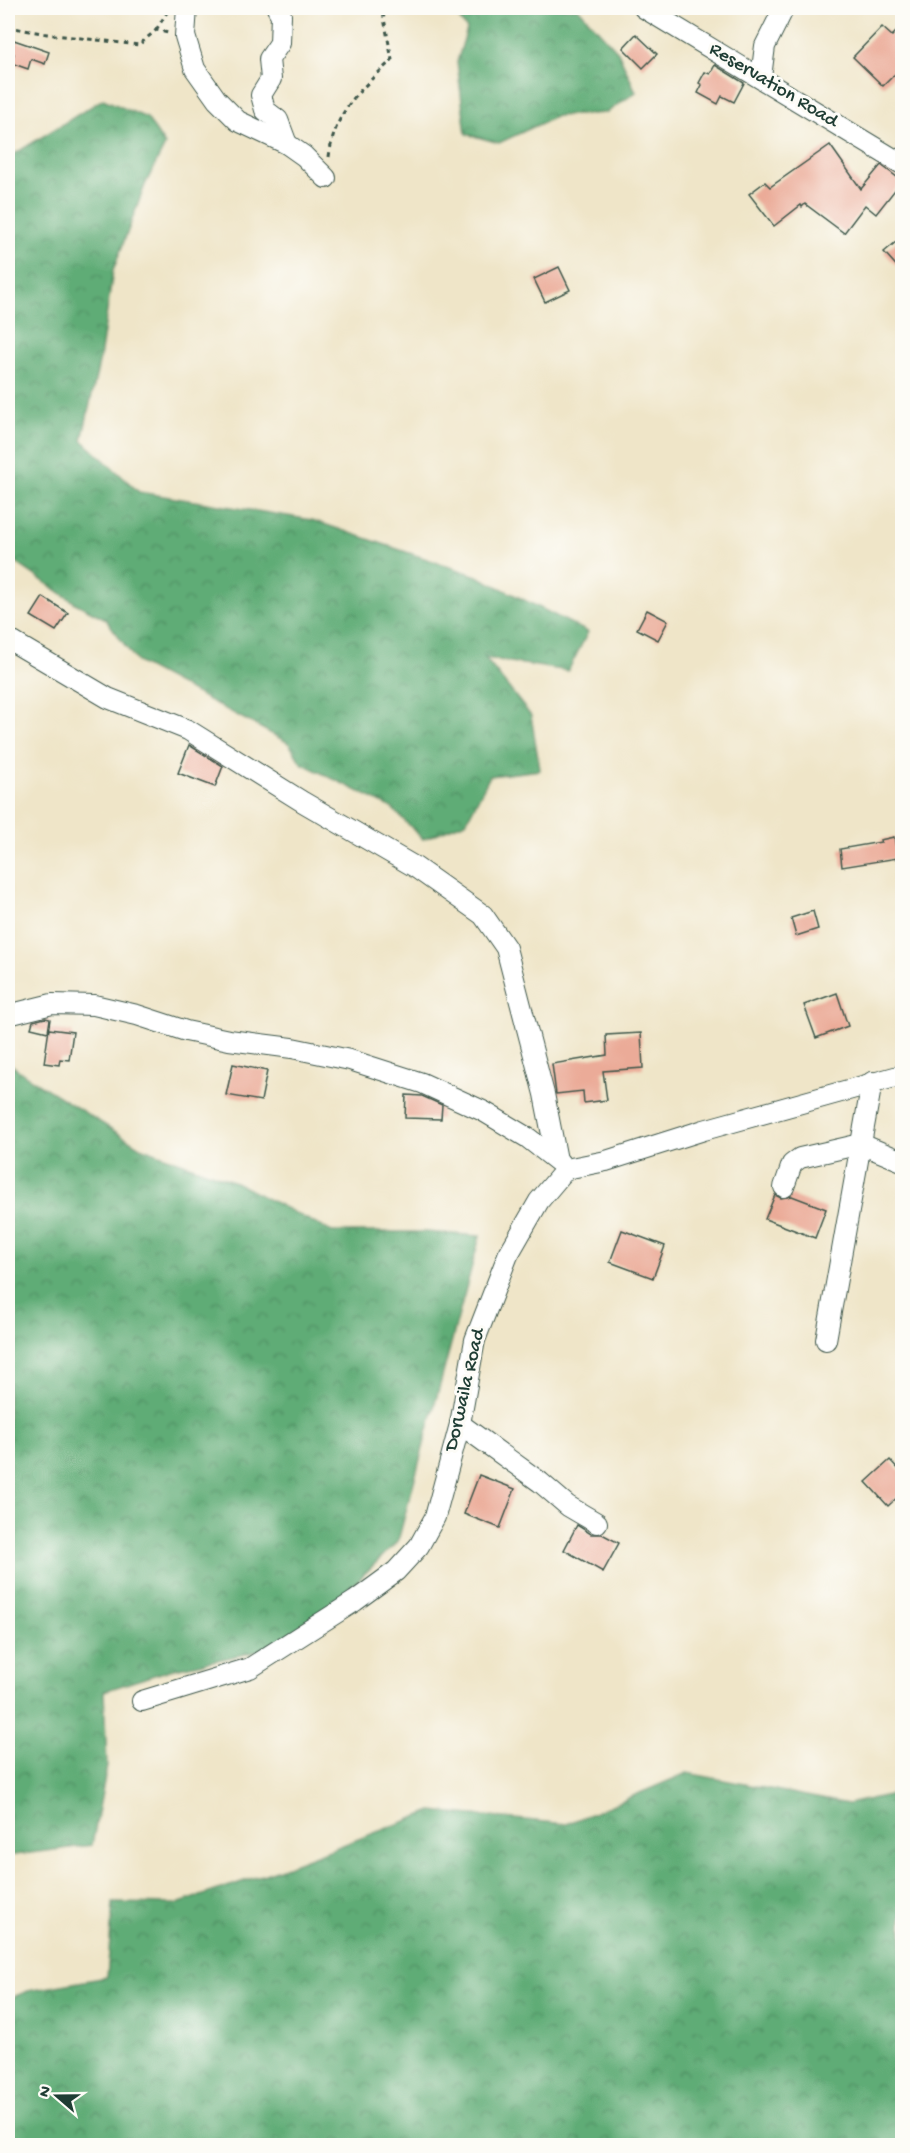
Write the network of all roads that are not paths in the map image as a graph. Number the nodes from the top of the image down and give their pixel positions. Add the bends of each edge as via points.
1 (187, 8) edge
2 (277, 8) edge
3 (644, 8) edge
4 (784, 8) edge
5 (761, 77) junction
6 (287, 144) junction
7 (903, 164) edge
8 (326, 178) road end
9 (8, 639) edge
10 (8, 1015) edge
11 (903, 1075) edge
12 (872, 1082) junction
13 (861, 1144) junction
14 (903, 1161) edge
15 (562, 1164) junction
16 (784, 1187) dead end
17 (826, 1340) dead end
18 (460, 1424) junction
19 (597, 1523) dead end
20 (142, 1701) dead end

1 - 6 street via 184,36 195,69 217,100 238,121
2 - 6 street via 281,15 280,43 269,59 271,79 261,95 265,110 278,120
3 - 5 street, Reservation Road
4 - 5 street via 765,46
5 - 7 street, Reservation Road
6 - 8 street
9 - 15 street via 108,698 188,730 415,867 483,915 506,948
10 - 15 street via 51,1004 94,1005 229,1040 350,1060 422,1083 483,1111
11 - 12 street
12 - 13 street
12 - 15 street via 606,1161
13 - 14 street
13 - 16 street via 795,1160
13 - 17 street
15 - 18 street, Dorwaila Road via 508,1255 474,1340
18 - 19 street via 568,1506
18 - 20 street, Dorwaila Road via 435,1517 419,1546 396,1571 250,1668

